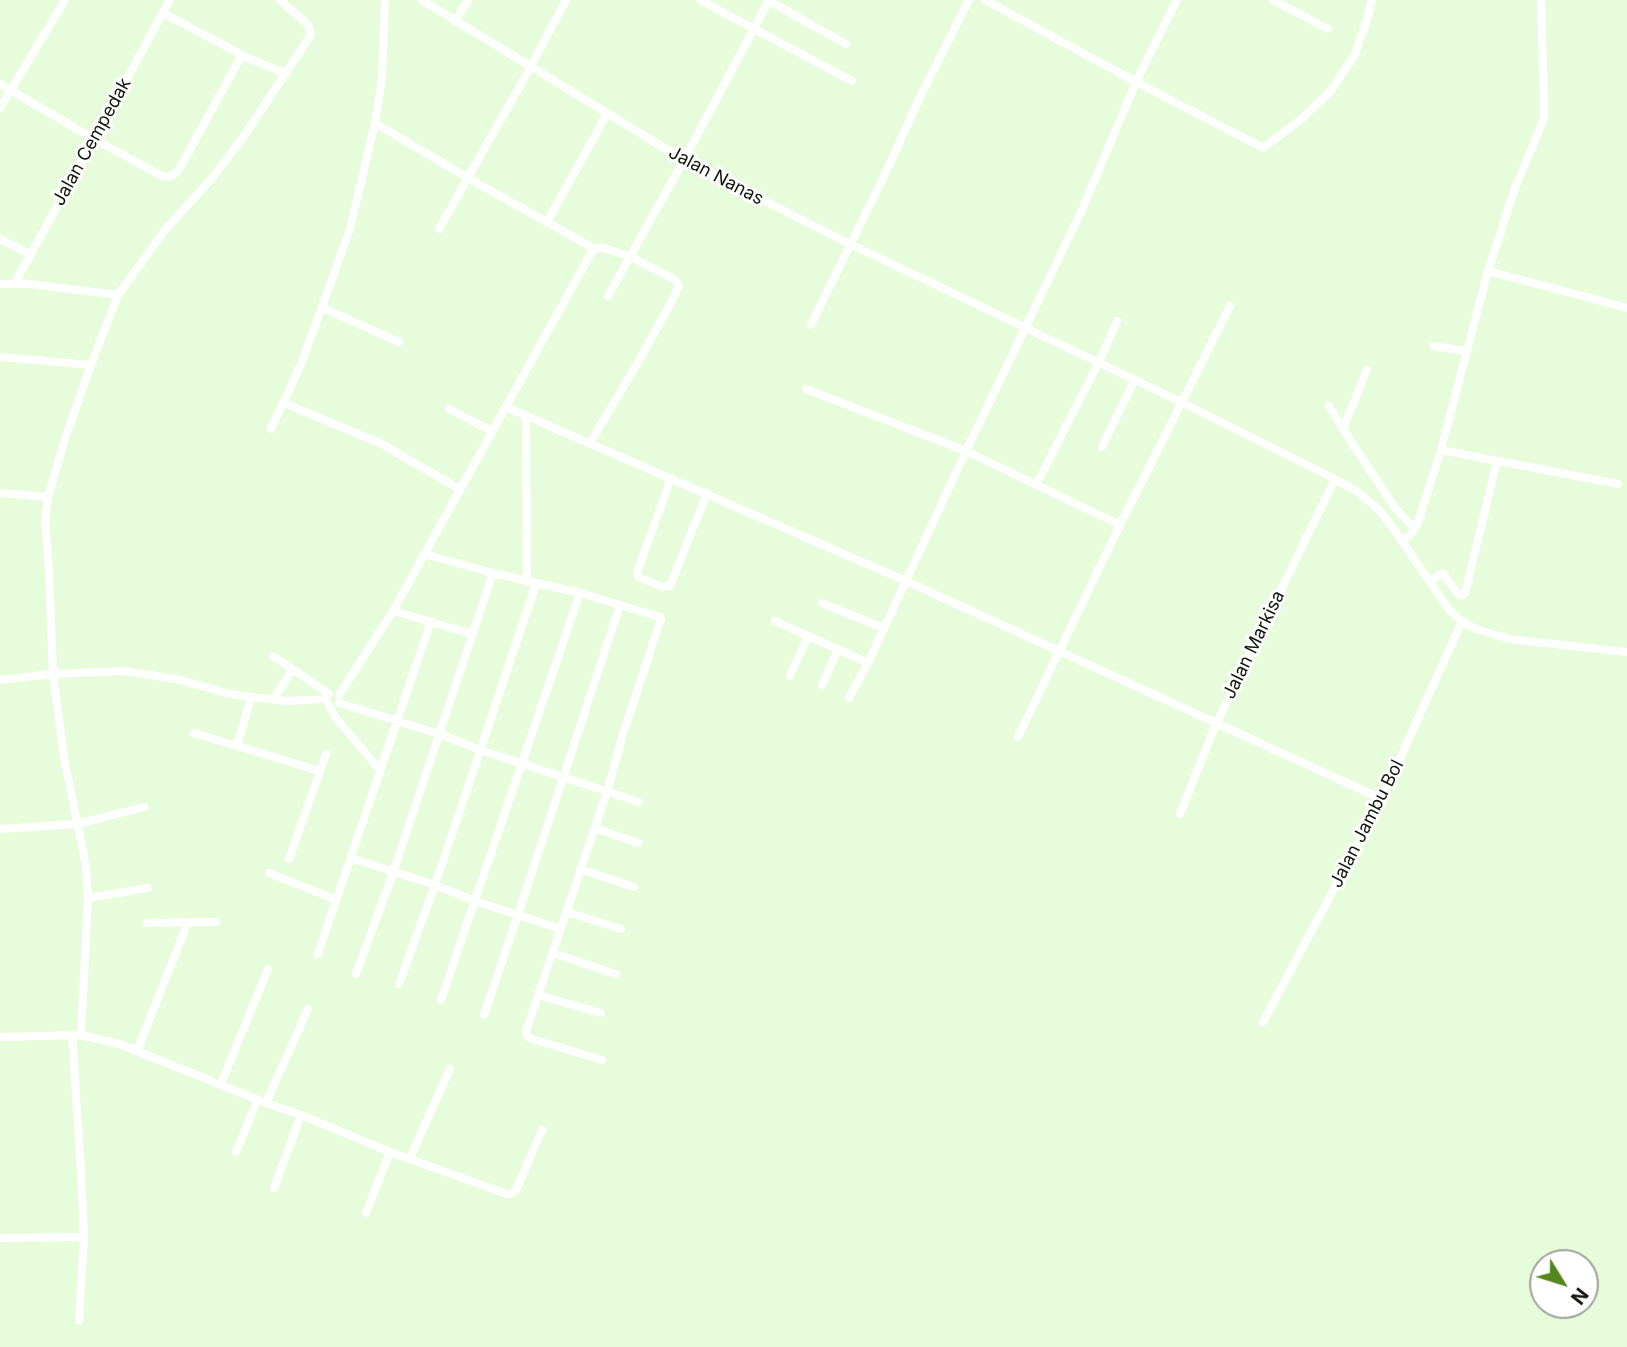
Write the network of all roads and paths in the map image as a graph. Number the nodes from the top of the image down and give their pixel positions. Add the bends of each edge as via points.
1 (65, 0) edge
2 (170, 0) edge
3 (280, 0) edge
4 (385, 0) edge
5 (422, 0) edge
6 (468, 0) edge
7 (566, 0) edge
8 (700, 0) edge
9 (769, 0) edge
10 (969, 0) edge
11 (985, 0) edge
12 (1177, 0) edge
13 (1273, 0) edge
14 (1372, 0) edge
15 (1541, 0) edge
16 (163, 13) junction
17 (456, 22) junction
18 (755, 29) junction
19 (1328, 29) dead end
20 (846, 44) dead end
21 (242, 55) junction
22 (530, 68) junction
23 (286, 74) junction
24 (852, 81) dead end
25 (1136, 82) junction
26 (0, 84) edge
27 (11, 90) junction
28 (0, 108) edge
29 (607, 114) junction
30 (375, 123) junction
31 (94, 139) junction
32 (684, 160) junction
33 (468, 178) junction
34 (547, 222) junction
35 (439, 229) dead end
36 (0, 239) edge
37 (850, 244) junction
38 (595, 249) junction
39 (30, 254) junction
40 (631, 257) junction
41 (1488, 271) junction
42 (15, 283) junction
43 (0, 284) edge
44 (118, 295) junction
45 (608, 296) dead end
46 (1230, 306) dead end
47 (323, 307) junction
48 (1627, 308) edge
49 (1117, 321) dead end
50 (810, 324) dead end
51 (1025, 327) junction
52 (399, 342) dead end
53 (1434, 346) dead end
54 (1466, 351) junction
55 (0, 357) edge
56 (1099, 362) junction
57 (91, 365) junction
58 (1367, 370) dead end
59 (1135, 379) junction
60 (806, 389) dead end
61 (1181, 402) junction
62 (284, 403) junction
63 (1329, 406) dead end
64 (506, 407) junction
65 (449, 409) dead end
66 (526, 415) junction
67 (271, 429) dead end
68 (1343, 429) junction
69 (492, 431) junction
70 (590, 443) junction
71 (1102, 447) dead end
72 (1441, 450) junction
73 (966, 451) junction
74 (1497, 461) junction
75 (671, 478) junction
76 (1335, 478) junction
77 (1618, 484) dead end
78 (1035, 485) junction
79 (459, 489) junction
80 (0, 493) edge
81 (707, 493) junction
82 (48, 497) junction
83 (1119, 525) junction
84 (1409, 535) junction
85 (424, 554) junction
86 (493, 573) junction
87 (906, 581) junction
88 (1429, 581) junction
89 (531, 583) junction
90 (580, 593) junction
91 (822, 603) dead end
92 (620, 605) junction
93 (393, 611) junction
94 (431, 621) junction
95 (775, 621) dead end
96 (1462, 621) junction
97 (883, 628) junction
98 (472, 634) junction
99 (808, 636) junction
100 (838, 649) junction
101 (1060, 651) junction
102 (1627, 652) edge
103 (273, 656) dead end
104 (868, 663) junction
105 (292, 670) junction
106 (52, 674) junction
107 (790, 676) dead end
108 (0, 680) edge
109 (822, 685) dead end
110 (251, 697) junction
111 (849, 698) dead end
112 (274, 699) junction
113 (332, 699) junction
114 (396, 721) junction
115 (1216, 724) junction
116 (194, 733) dead end
117 (439, 734) junction
118 (1018, 737) dead end
119 (237, 746) junction
120 (480, 750) junction
121 (326, 754) dead end
122 (522, 764) junction
123 (380, 769) junction
124 (320, 771) junction
125 (564, 777) junction
126 (607, 792) junction
127 (1382, 799) junction
128 (639, 802) dead end
129 (144, 807) dead end
130 (1180, 814) dead end
131 (77, 824) junction
132 (595, 828) junction
133 (0, 829) edge
134 (638, 843) dead end
135 (351, 858) junction
136 (289, 859) dead end
137 (580, 869) junction
138 (269, 873) dead end
139 (393, 873) junction
140 (435, 886) junction
141 (634, 887) dead end
142 (148, 888) dead end
143 (88, 898) junction
144 (337, 900) junction
145 (475, 901) junction
146 (567, 912) junction
147 (518, 915) junction
148 (188, 922) junction
149 (216, 922) dead end
150 (147, 923) dead end
151 (561, 929) junction
152 (621, 929) dead end
153 (553, 953) junction
154 (318, 954) dead end
155 (268, 969) dead end
156 (356, 974) dead end
157 (616, 974) dead end
158 (399, 984) dead end
159 (538, 995) junction
160 (441, 1000) dead end
161 (307, 1009) dead end
162 (601, 1013) dead end
163 (484, 1015) dead end
164 (1262, 1022) dead end
165 (76, 1035) junction
166 (0, 1037) edge
167 (138, 1051) junction
168 (602, 1060) dead end
169 (450, 1069) dead end
170 (221, 1084) junction
171 (258, 1099) junction
172 (267, 1103) junction
173 (300, 1115) junction
174 (542, 1130) dead end
175 (236, 1152) dead end
176 (390, 1152) junction
177 (410, 1158) junction
178 (274, 1188) dead end
179 (366, 1213) dead end
180 (84, 1237) junction
181 (0, 1238) edge
182 (79, 1321) dead end

1 - 27 street
2 - 16 street, Jalan Cempedak
3 - 23 street via 308,25 311,35
4 - 30 street
5 - 17 street, Jalan Nanas
6 - 17 street
7 - 22 street
8 - 18 street
9 - 18 street
9 - 20 street
10 - 37 street
11 - 25 street
12 - 25 street
13 - 19 street
14 - 25 street via 1355,54 1331,91 1263,148
15 - 41 street via 1544,119
16 - 21 street
16 - 31 street, Jalan Cempedak
17 - 22 street, Jalan Nanas
18 - 24 street
18 - 32 street
21 - 23 street
21 - 31 street via 178,171 171,176 164,177
22 - 29 street, Jalan Nanas
22 - 33 street
23 - 44 street via 213,177 165,230
25 - 51 street via 1082,210
26 - 27 street
27 - 28 street
27 - 31 street
29 - 32 street, Jalan Nanas
29 - 34 street
30 - 33 street
30 - 47 street via 350,229
31 - 39 street, Jalan Cempedak
32 - 37 street, Jalan Nanas
32 - 40 street
33 - 34 street
33 - 35 street
34 - 38 street
36 - 39 street
37 - 50 street
37 - 51 street, Jalan Nanas
38 - 40 street
38 - 64 street
39 - 42 street, Jalan Cempedak
40 - 45 street
40 - 70 street via 679,285
41 - 48 street
41 - 54 street
42 - 43 street
42 - 44 street
44 - 57 street
46 - 61 street
47 - 52 street
47 - 62 street
49 - 56 street
51 - 56 street, Jalan Nanas
51 - 73 street
53 - 54 street
54 - 72 street
55 - 57 street
56 - 59 street, Jalan Nanas
56 - 78 street
57 - 82 street
58 - 68 street
59 - 61 street, Jalan Nanas
59 - 71 street
60 - 73 street
61 - 76 street, Jalan Nanas
61 - 83 street
62 - 67 street
62 - 79 street via 382,444
63 - 68 street
64 - 66 street
64 - 69 street
65 - 69 street
66 - 70 street
66 - 89 street
68 - 84 street
69 - 79 street
70 - 75 street
72 - 74 street
72 - 84 street
73 - 78 street
73 - 87 street
74 - 77 street
74 - 88 street via 1465,593 1458,594 1443,573
75 - 81 street
75 - 81 street via 638,577 663,587 673,582
76 - 84 street, Jalan Nanas
76 - 115 street, Jalan Markisa
78 - 83 street
79 - 85 street
80 - 82 street
81 - 87 street
82 - 106 street via 45,521
83 - 101 street
84 - 88 street
85 - 86 street
85 - 93 street
86 - 89 street
86 - 98 street
87 - 97 street
87 - 101 street
88 - 96 street
89 - 90 street
89 - 120 street
90 - 92 street
90 - 122 street
91 - 97 street
92 - 125 street
92 - 126 street via 661,620
93 - 94 street
93 - 113 street
94 - 98 street
94 - 114 street
95 - 99 street
96 - 102 street via 1509,639
96 - 127 street, Jalan Jambu Bol
97 - 104 street
98 - 117 street
99 - 100 street
99 - 107 street
100 - 104 street
100 - 109 street
101 - 115 street
101 - 118 street
103 - 105 street
104 - 111 street
105 - 112 street
105 - 113 street
106 - 108 street
106 - 110 street via 124,671
106 - 131 street
110 - 112 street
110 - 119 street
112 - 113 street
113 - 114 street
113 - 123 street via 335,717
114 - 117 street
114 - 123 street
115 - 127 street
115 - 130 street, Jalan Markisa
116 - 119 street
117 - 120 street
117 - 139 street
119 - 124 street
120 - 122 street
120 - 140 street
121 - 124 street
122 - 125 street
122 - 145 street
123 - 135 street
124 - 136 street
125 - 126 street
125 - 147 street
126 - 128 street
126 - 132 street
127 - 164 street, Jalan Jambu Bol
129 - 131 street
131 - 133 street
131 - 143 street
132 - 134 street
132 - 137 street
135 - 139 street
135 - 144 street
137 - 141 street
137 - 146 street
138 - 144 street
139 - 140 street
139 - 156 street
140 - 145 street
140 - 158 street
142 - 143 street
143 - 165 street
144 - 154 street
145 - 147 street
145 - 160 street
146 - 151 street
146 - 152 street
147 - 151 street
147 - 163 street
148 - 149 street
148 - 150 street
148 - 167 street
151 - 153 street
153 - 157 street
153 - 159 street
155 - 170 street
159 - 162 street
159 - 168 street via 527,1036
161 - 172 street
165 - 166 street
165 - 167 street
165 - 180 street
167 - 170 street
169 - 177 street
170 - 171 street
171 - 172 street
171 - 175 street
172 - 173 street
173 - 176 street
173 - 178 street
174 - 177 street via 511,1194
176 - 177 street
176 - 179 street
180 - 181 street
180 - 182 street

